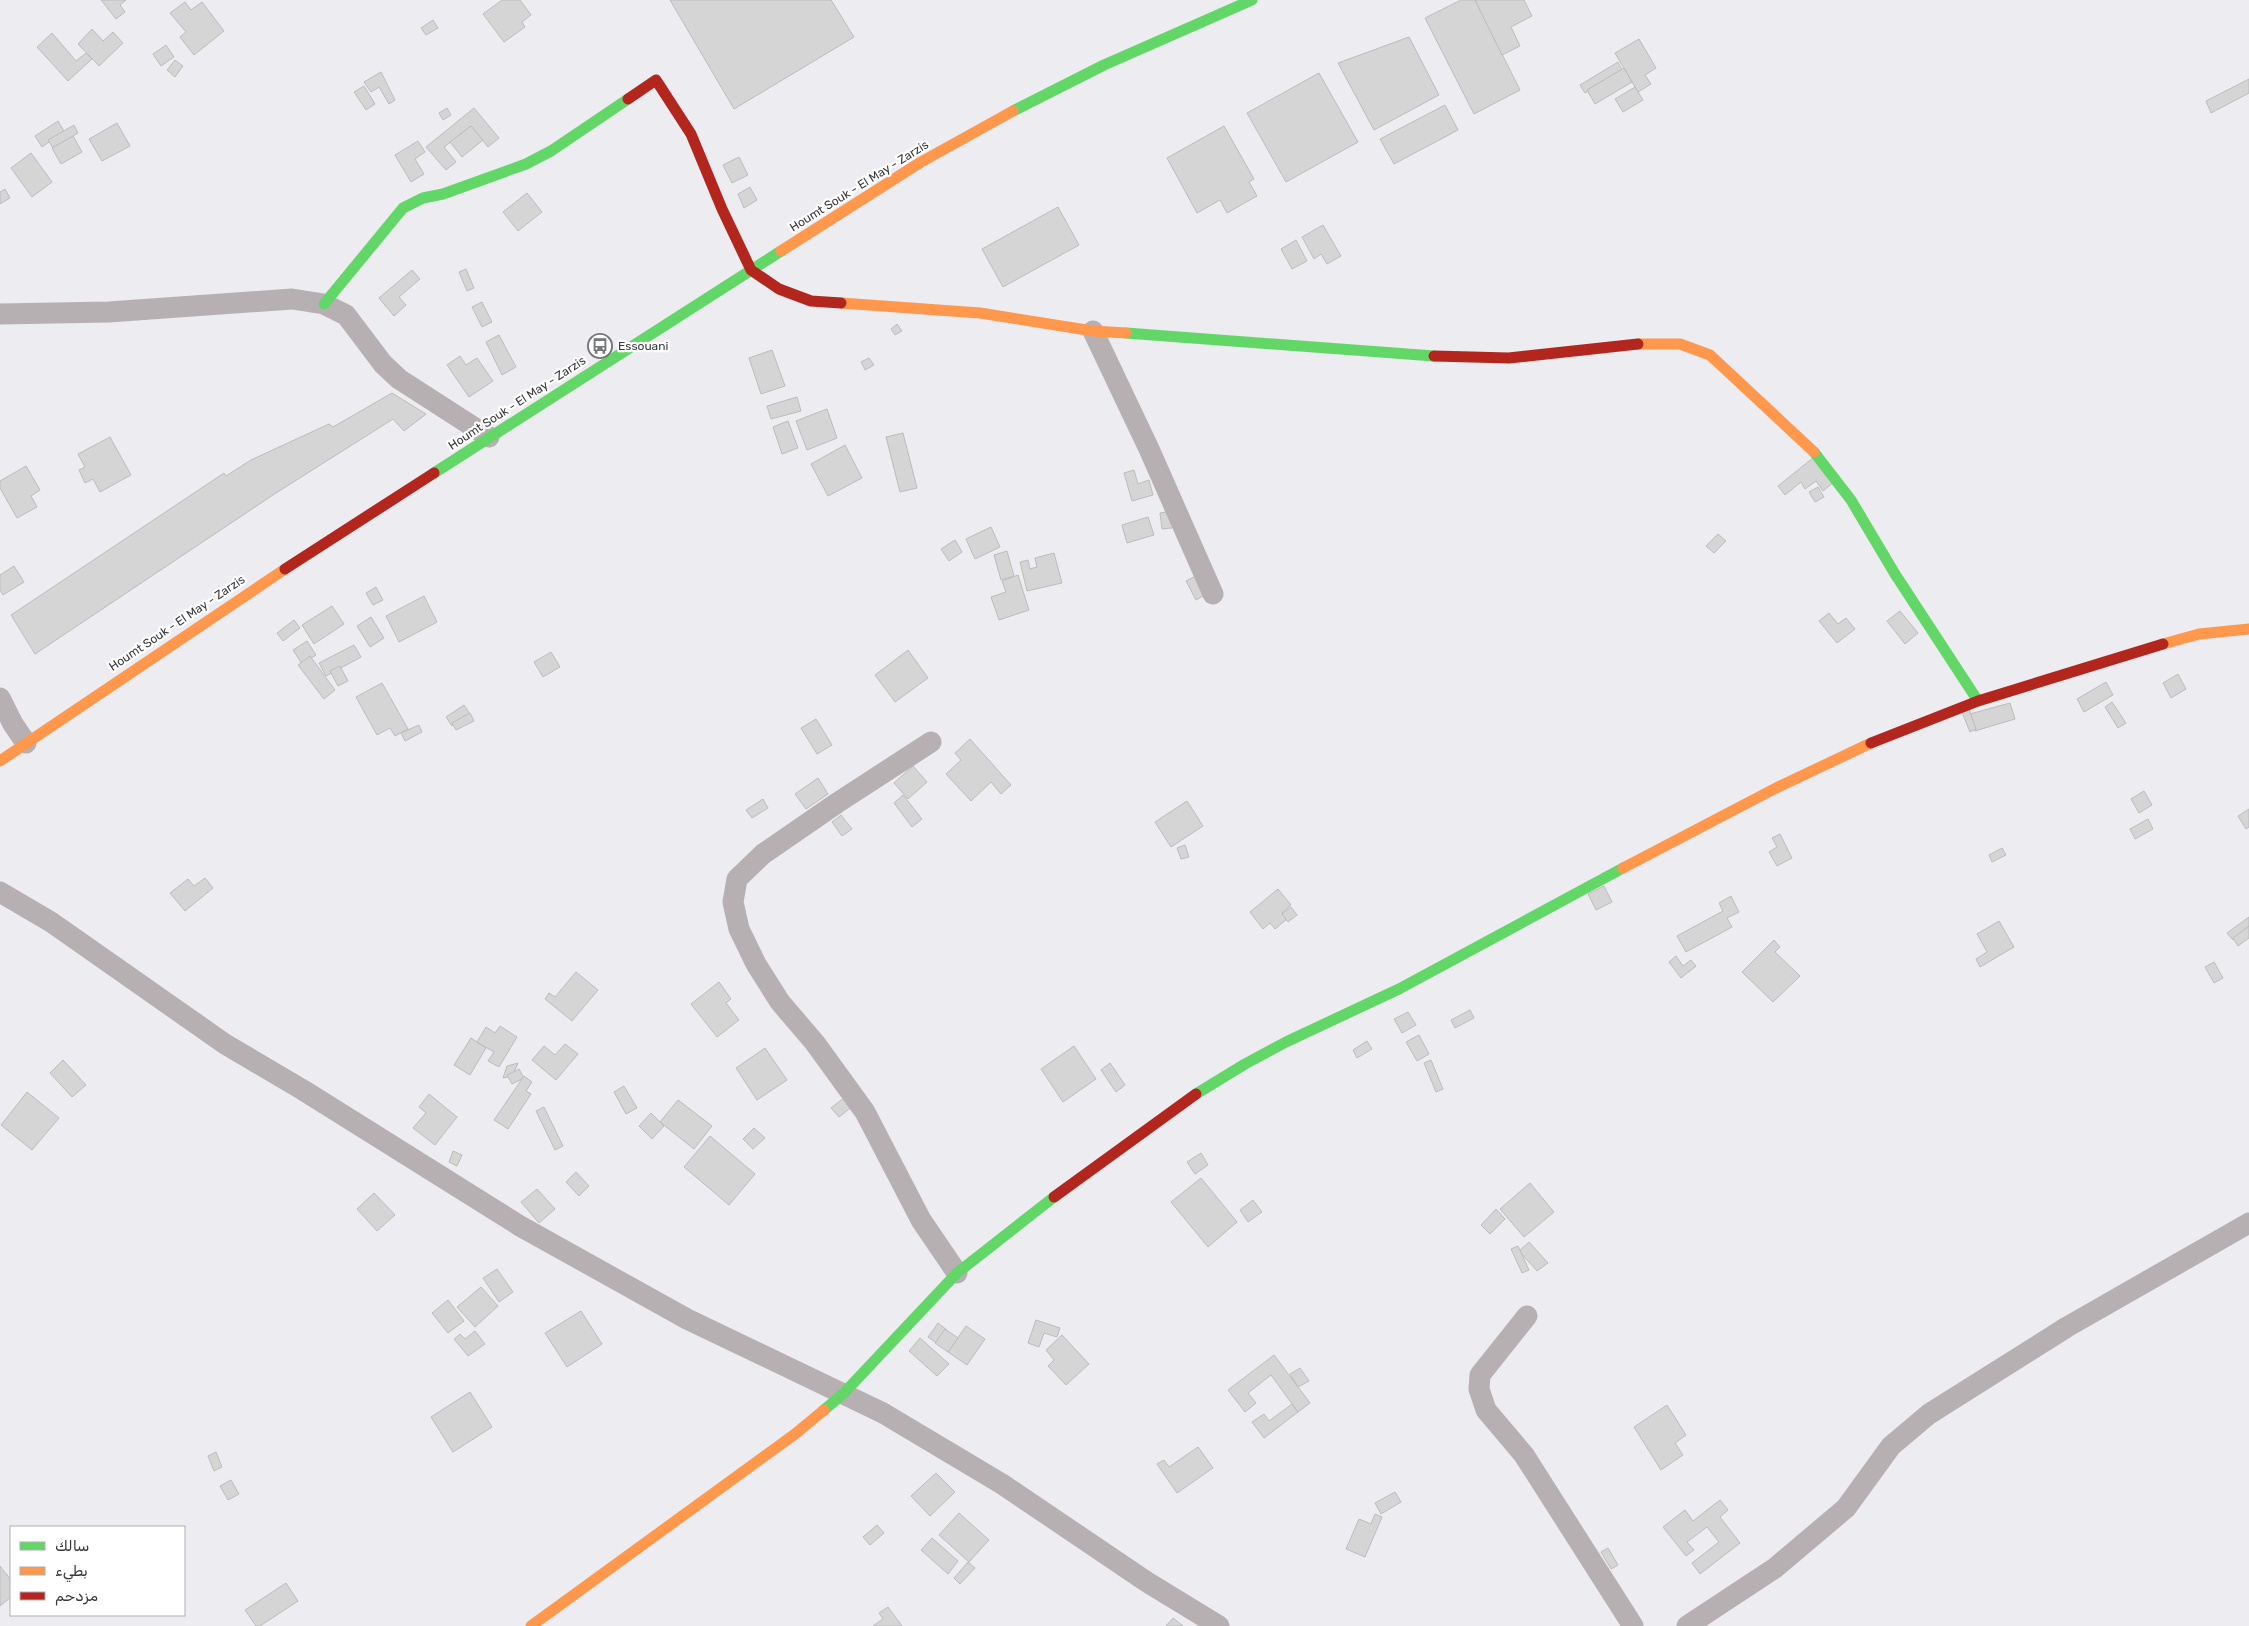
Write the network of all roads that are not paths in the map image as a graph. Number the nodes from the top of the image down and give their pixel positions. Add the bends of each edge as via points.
1 (1252, 0) edge
2 (751, 270) junction
3 (324, 304) junction
4 (0, 314) edge
5 (1093, 331) junction
6 (489, 437) junction
7 (1213, 594) dead end
8 (2249, 629) edge
9 (0, 698) edge
10 (1978, 701) junction
11 (931, 742) dead end
12 (26, 743) junction
13 (0, 761) edge
14 (0, 892) edge
15 (2249, 1223) edge
16 (958, 1273) junction
17 (1527, 1316) dead end
18 (843, 1394) junction
19 (531, 1626) edge
20 (1220, 1626) edge
21 (1633, 1626) edge
22 (1688, 1626) edge

1 - 2 street, Houmt Souk - El May - Zarzis via 1104,65 988,124 921,162
2 - 3 street via 691,134 656,80 551,151 526,164 443,194 422,198 403,208
2 - 5 street via 779,289 811,301 980,313
2 - 6 street, Houmt Souk - El May - Zarzis
3 - 4 street via 292,299 109,312
3 - 6 street via 346,315 383,364 399,378
5 - 7 street
5 - 10 street via 1416,356 1508,358 1650,343 1680,344 1710,355 1817,455 1851,500
6 - 12 street, Houmt Souk - El May - Zarzis via 245,594
8 - 10 street via 2199,634
9 - 12 street
10 - 16 street via 1882,738 1776,788 1398,989 1253,1060 1194,1096 1042,1206
11 - 16 street via 762,854 737,879 733,902 740,929 756,964 780,1002 815,1043 865,1112 921,1220
12 - 13 street, Houmt Souk - El May - Zarzis
14 - 18 street via 51,922 225,1044 520,1226 687,1319
15 - 22 street via 2067,1327 1929,1414 1891,1446 1846,1508 1775,1568
16 - 18 street
17 - 21 street via 1480,1375 1478,1389 1486,1410 1524,1455
18 - 19 street via 796,1434
18 - 20 street via 883,1413 1002,1484 1147,1582

